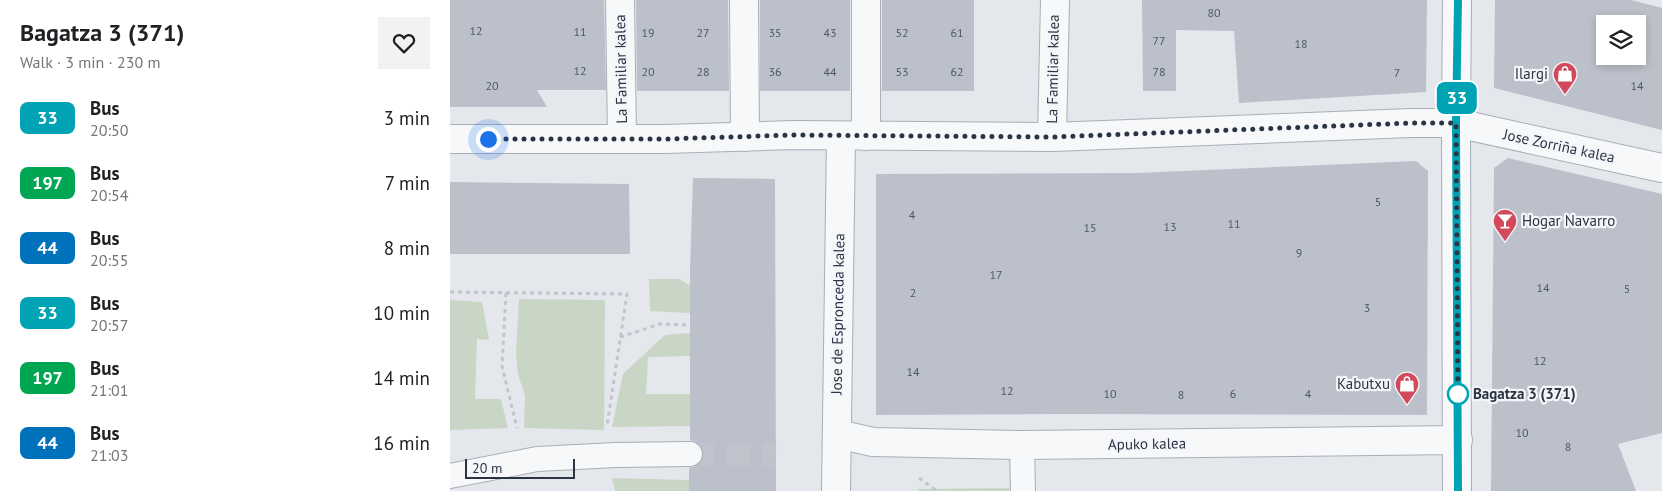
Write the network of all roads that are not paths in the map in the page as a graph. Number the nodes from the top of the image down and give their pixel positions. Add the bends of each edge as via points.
1 (620, 0) edge
2 (744, 0) edge
3 (866, 0) edge
4 (1055, 0) edge
5 (1458, 0) edge
6 (1456, 123) junction
7 (853, 136) junction
8 (745, 137) junction
9 (1052, 137) junction
10 (622, 138) junction
11 (450, 139) edge
12 (1662, 168) edge
13 (837, 434) junction
14 (1458, 440) junction
15 (1022, 445) junction
16 (690, 454) tunnel mouth
17 (450, 476) edge
18 (836, 491) edge
19 (1023, 491) edge
20 (1458, 491) edge

1 - 10 street, La Familiar kalea
2 - 8 street
3 - 7 street
4 - 9 street, La Familiar kalea
5 - 6 street
6 - 9 street, Jose Zorriña kalea
6 - 12 street, Jose Zorriña kalea
6 - 14 street
7 - 8 street, Jose Zorriña kalea
7 - 9 street, Jose Zorriña kalea
7 - 13 street, Jose de Espronceda kalea
8 - 10 street, Jose Zorriña kalea
10 - 11 street, Jose Zorriña kalea
13 - 15 street, Apuko kalea via 873,442
13 - 18 street, Jose de Espronceda kalea
14 - 15 street, Apuko kalea
14 - 20 street
15 - 19 street
16 - 17 street via 536,459

